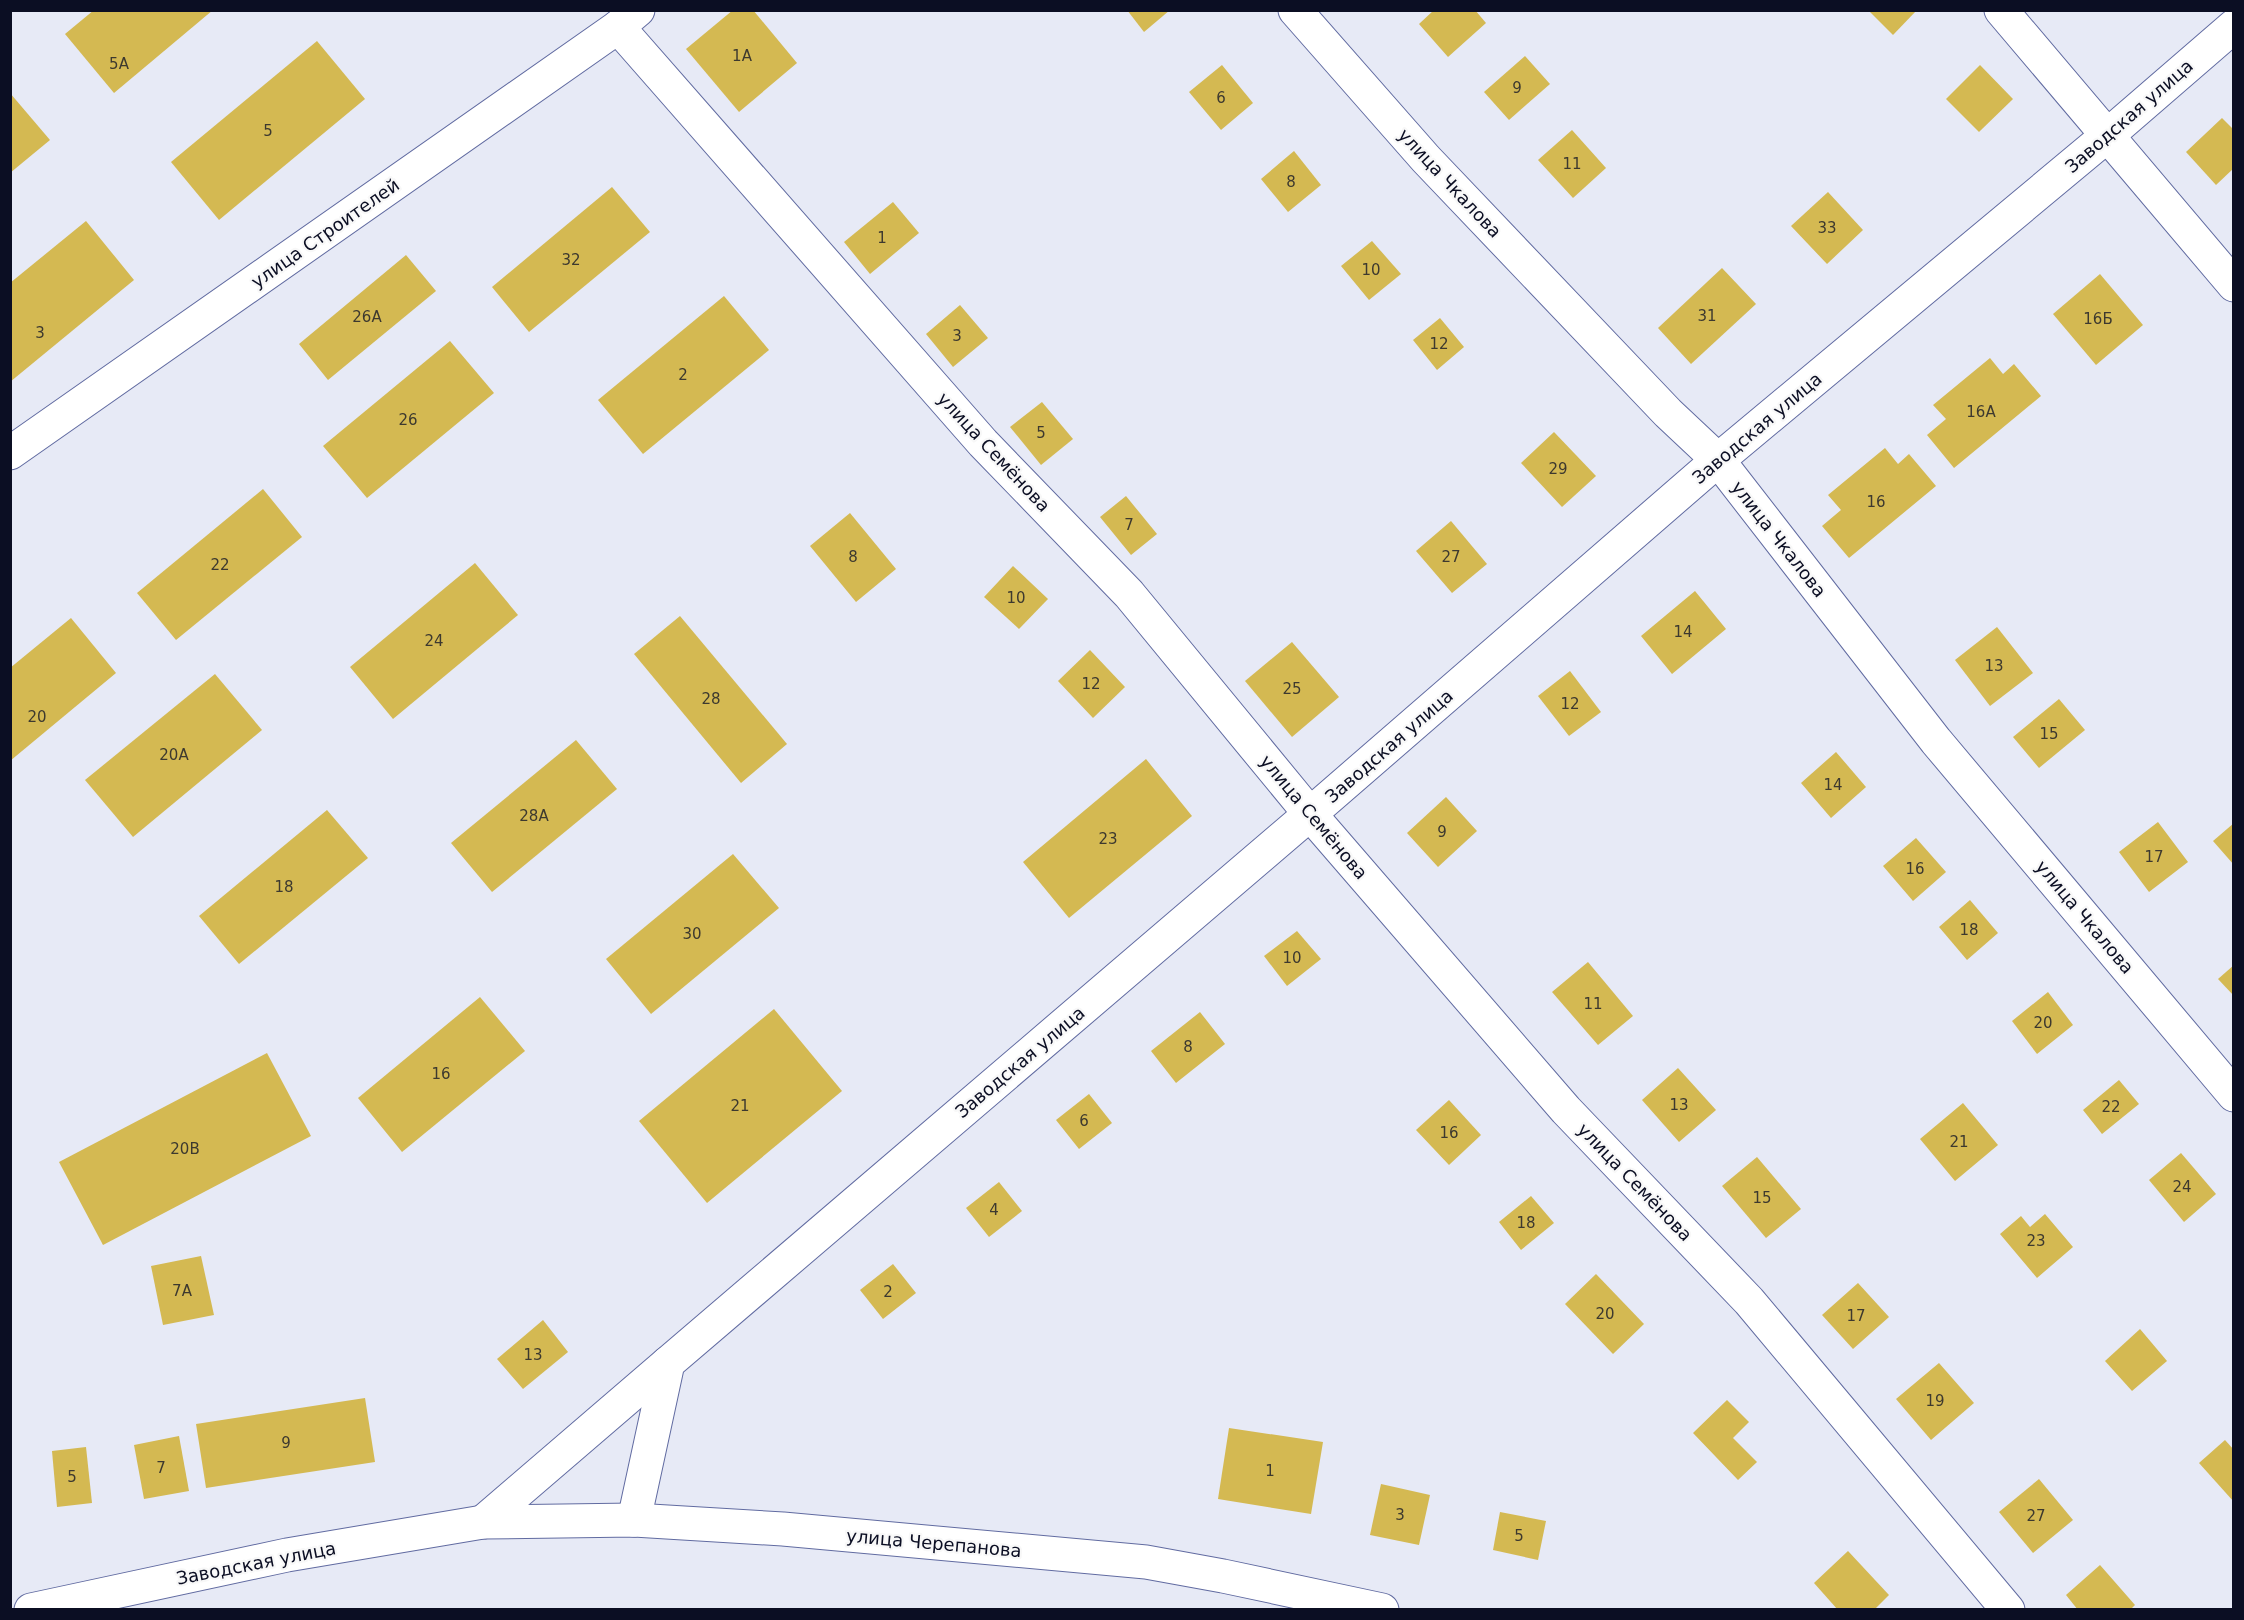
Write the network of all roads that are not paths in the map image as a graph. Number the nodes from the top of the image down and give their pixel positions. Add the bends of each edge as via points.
1 (1295, 10) edge
2 (2001, 10) edge
3 (628, 19) edge
4 (2234, 26) edge
5 (2108, 135) junction
6 (2234, 285) edge
7 (10, 453) edge
8 (1718, 460) junction
9 (1310, 814) junction
10 (2234, 1095) edge
11 (668, 1363) junction
12 (634, 1520) junction
13 (483, 1522) junction
14 (31, 1610) edge
15 (1382, 1610) edge
16 (2008, 1610) edge

1 - 8 street, улица Чкалова via 1442,176 1668,413
2 - 5 street
3 - 7 street, улица Строителей
3 - 9 street, улица Семёнова via 983,443 1129,594
4 - 5 street, Заводская улица
5 - 6 street
5 - 8 street, Заводская улица
8 - 9 street, Заводская улица
8 - 10 street, улица Чкалова via 1936,741
9 - 11 street, Заводская улица
9 - 16 street, улица Семёнова via 1566,1110 1749,1301
11 - 12 street
11 - 13 street, Заводская улица
12 - 13 street, улица Черепанова
12 - 15 street, улица Черепанова via 783,1529 1146,1563
13 - 14 street, Заводская улица via 287,1555

